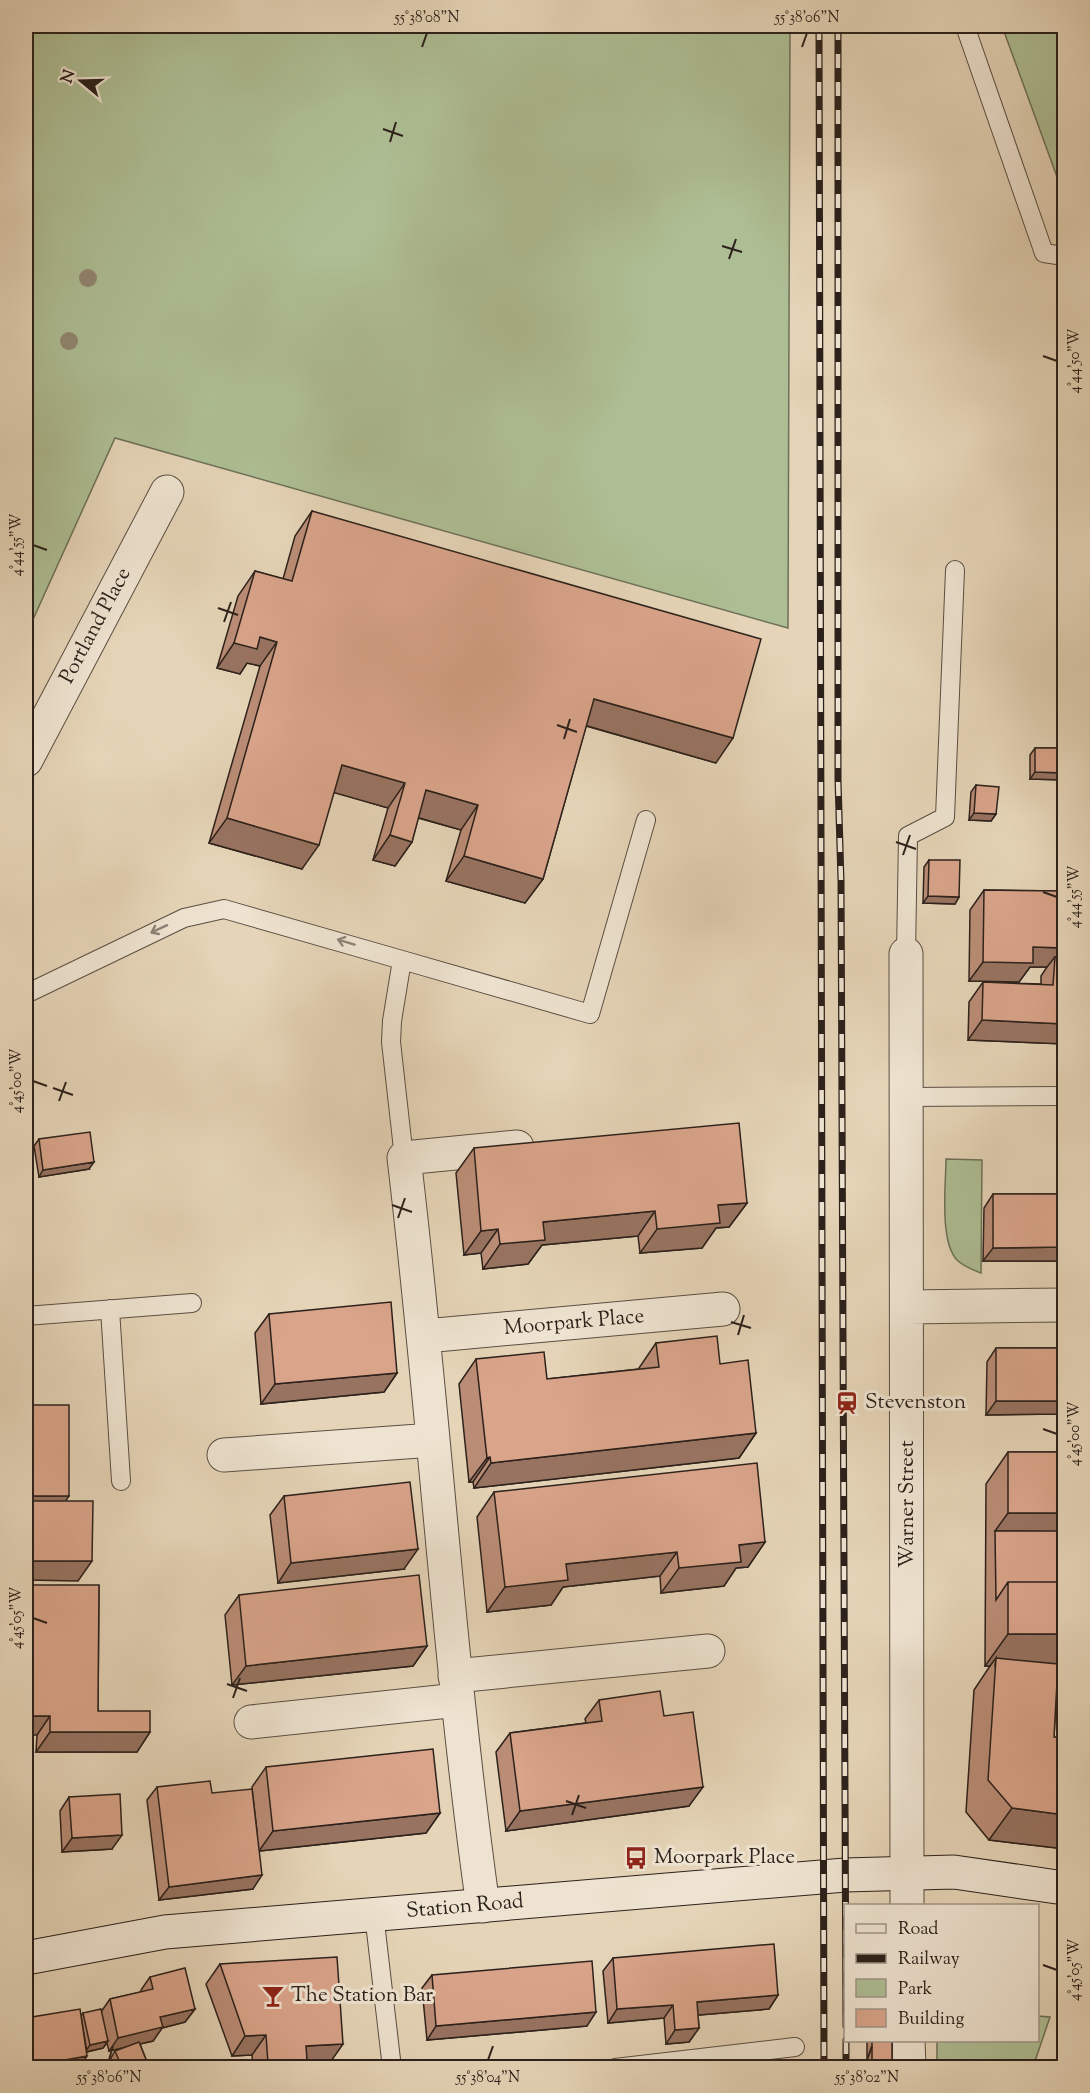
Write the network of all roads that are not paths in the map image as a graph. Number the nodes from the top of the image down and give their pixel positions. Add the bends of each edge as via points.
1 (965, 26) edge
2 (1065, 256) edge
3 (167, 492) dead end
4 (955, 570) dead end
5 (26, 760) edge
6 (646, 820) dead end
7 (906, 954) joint
8 (402, 960) junction
9 (26, 994) edge
10 (1065, 1096) edge
11 (907, 1097) junction
12 (543, 1144) edge
13 (404, 1158) junction
14 (192, 1303) dead end
15 (1065, 1305) edge
16 (908, 1307) junction
17 (723, 1309) dead end
18 (110, 1310) junction
19 (26, 1316) edge
20 (425, 1336) junction
21 (433, 1440) junction
22 (224, 1455) dead end
23 (121, 1481) dead end
24 (708, 1651) dead end
25 (457, 1688) junction
26 (251, 1722) dead end
27 (1065, 1888) edge
28 (907, 1890) edge
29 (483, 1906) junction
30 (374, 1914) junction
31 (26, 1958) edge
32 (908, 2042) edge
33 (795, 2047) dead end
34 (392, 2067) edge
35 (615, 2067) edge
36 (909, 2067) edge

1 - 2 lane via 1044,253
3 - 5 street, Portland Place
4 - 7 lane via 945,817 908,836
6 - 8 lane via 590,1014
7 - 11 street, Warner Street
8 -> 9 lane via 224,909 184,918
8 - 13 lane via 392,1042
10 - 11 lane
11 - 16 street, Warner Street
12 - 13 street
13 - 20 street
14 - 18 lane
15 - 16 street
16 - 28 street, Warner Street
17 - 20 street, Moorpark Place
18 - 19 lane
18 - 23 lane
20 - 21 street
21 - 22 street
21 - 25 street
24 - 25 street
25 - 26 street
25 - 29 street
27 - 28 street, Station Road via 954,1872
28 - 29 street, Station Road via 822,1878
29 - 30 street, Station Road
30 - 31 street, Station Road via 165,1932
30 - 34 lane
32 - 36 street
33 - 35 lane

